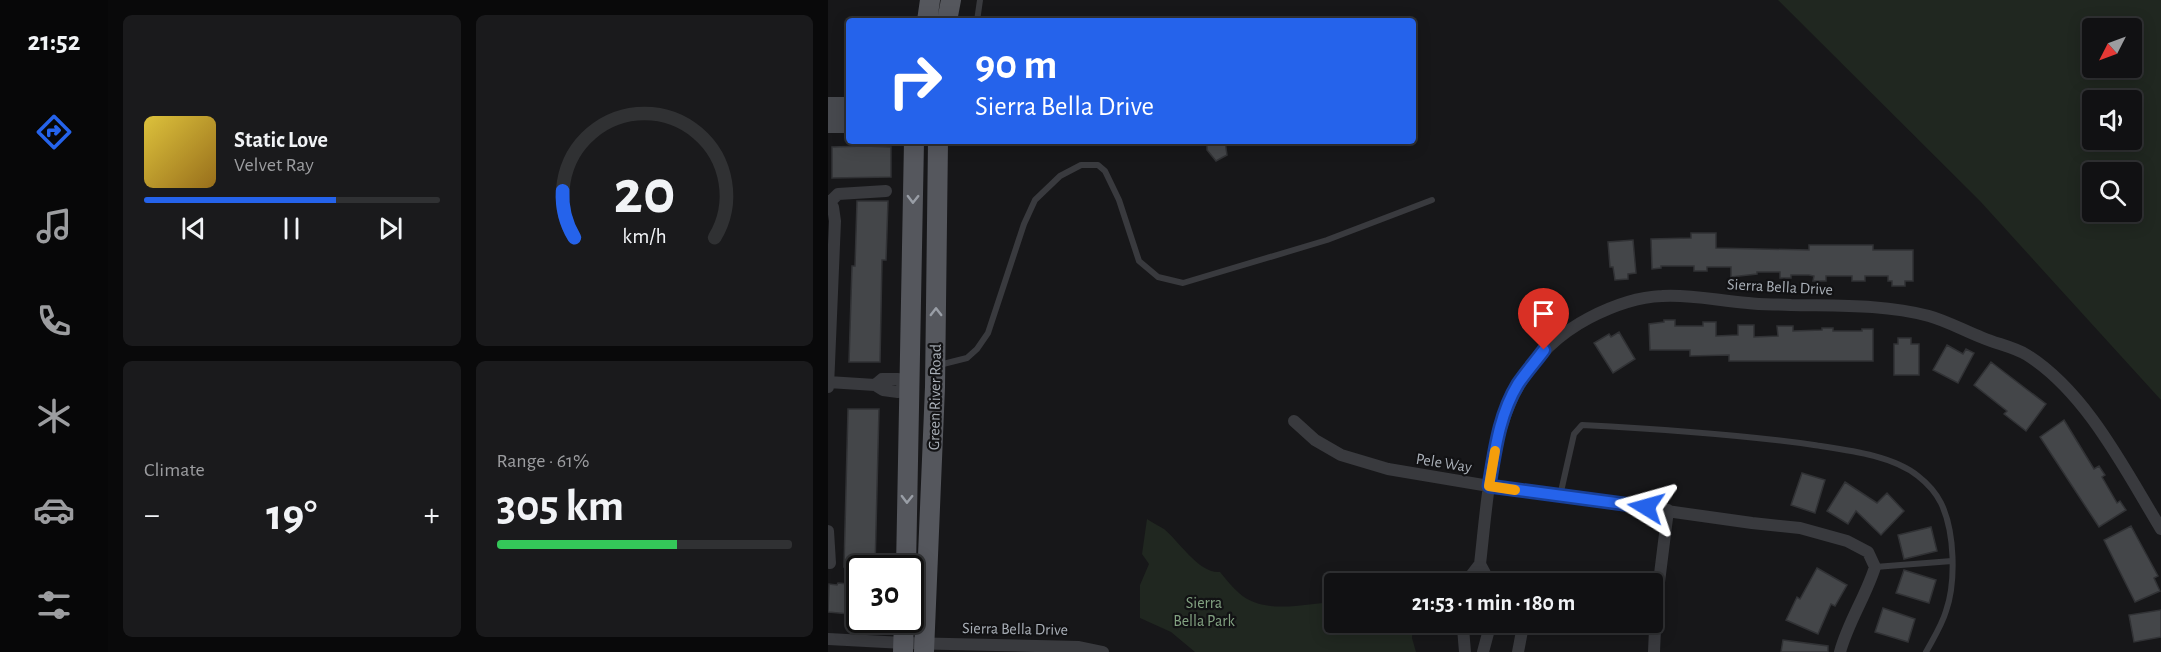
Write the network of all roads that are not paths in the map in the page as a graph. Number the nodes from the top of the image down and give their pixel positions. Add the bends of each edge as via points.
1 (930, 0) edge
2 (951, 0) edge
3 (980, 0) edge
4 (927, 18) edge
5 (948, 18) edge
6 (977, 18) edge
7 (828, 106) edge
8 (846, 106) edge
9 (828, 124) edge
10 (846, 124) edge
11 (914, 144) edge
12 (939, 144) edge
13 (886, 191) dead end
14 (1432, 200) dead end
15 (829, 202) edge
16 (936, 366) junction
17 (828, 382) edge
18 (907, 386) junction
19 (828, 387) edge
20 (1294, 421) dead end
21 (1489, 486) junction
22 (1560, 496) junction
23 (1668, 510) junction
24 (2161, 529) edge
25 (828, 531) edge
26 (930, 532) junction
27 (906, 555) edge
28 (1952, 561) junction
29 (830, 563) dead end
30 (1480, 564) junction
31 (1875, 567) junction
32 (1473, 573) edge
33 (1485, 573) edge
34 (904, 633) edge
35 (1464, 633) edge
36 (1488, 633) edge
37 (1522, 633) edge
38 (828, 639) edge
39 (903, 648) edge
40 (925, 648) edge
41 (971, 648) edge
42 (1103, 652) edge
43 (1465, 652) edge
44 (1483, 652) edge
45 (1518, 652) edge
46 (1654, 652) edge
47 (1840, 652) edge
48 (1926, 652) edge

1 - 4 main road
2 - 5 main road
3 - 6 lane
7 - 8 main road
9 - 10 main road
11 -> 18 main road, Green River Road
16 -> 12 main road, Green River Road
13 - 15 street via 838,194
14 - 16 lane via 1327,240 1183,283 1158,277 1139,261 1109,177 1098,165 1081,165 1060,176 1035,200 988,333 977,349 967,358
15 - 17 street via 836,221
16 - 26 main road, Green River Road
17 - 18 street via 875,385 882,379 898,379
17 - 19 street
18 - 26 main road via 917,388 922,396 920,476
18 -> 27 main road, Green River Road
20 - 21 street, Pele Way via 1315,440 1341,455 1388,470
21 - 22 street, Pele Way
21 - 24 street, Sierra Bella Drive via 1496,441 1518,384 1544,350 1603,310 1632,300 1662,296 1885,308 1930,317 2026,355 2061,383 2097,424
21 - 30 street, Sierra Bella Drive
22 - 23 street, Pele Way
22 - 28 lane via 1574,434 1582,425 1687,431 1851,450 1901,465 1931,488 1949,528
23 - 31 street, Pele Way via 1800,528 1847,541 1868,552
23 - 46 street
25 - 29 street
26 - 40 main road, Green River Road
28 - 31 lane
28 - 48 lane via 1946,613
30 - 32 street, Sierra Bella Drive
30 - 33 street, Sierra Bella Drive
31 - 47 street
34 - 39 main road
35 - 43 street
36 - 44 street
37 - 45 street
38 - 39 street, Sierra Bella Drive
39 - 40 street, Sierra Bella Drive
40 - 41 street, Sierra Bella Drive
41 - 42 street, Sierra Bella Drive via 1079,647

